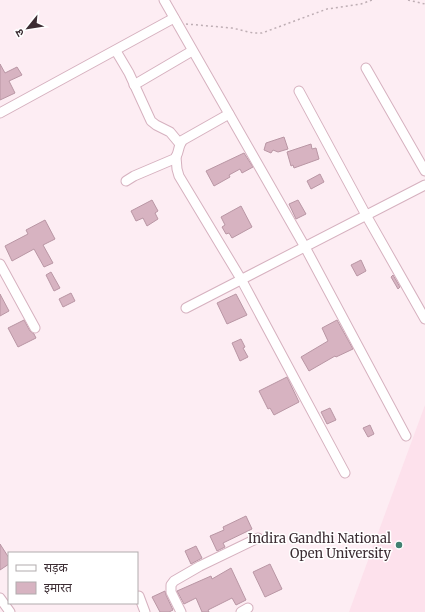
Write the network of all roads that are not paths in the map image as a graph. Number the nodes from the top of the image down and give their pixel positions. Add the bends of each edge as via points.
1 (164, 0) edge
2 (175, 20) junction
3 (192, 50) junction
4 (116, 51) junction
5 (366, 68) dead end
6 (134, 85) junction
7 (299, 91) dead end
8 (0, 113) edge
9 (229, 114) junction
10 (180, 144) junction
11 (176, 157) junction
12 (425, 171) edge
13 (126, 181) dead end
14 (425, 185) edge
15 (366, 215) junction
16 (305, 247) junction
17 (0, 264) edge
18 (241, 279) junction
19 (186, 308) dead end
20 (425, 319) edge
21 (36, 328) dead end
22 (406, 436) dead end
23 (345, 473) dead end
24 (258, 538) dead end
25 (139, 596) dead end
26 (0, 598) edge
27 (10, 612) edge
28 (145, 612) edge
29 (181, 612) edge

1 - 2 street
2 - 3 street
2 - 4 street
3 - 6 street
3 - 9 street
4 - 6 street
4 - 8 street
5 - 12 street
6 - 10 street via 151,121 170,132
7 - 15 street
9 - 10 street
9 - 16 street
10 - 11 street
11 - 13 street
11 - 18 street via 179,176
14 - 15 street
15 - 16 street
15 - 20 street
16 - 18 street
16 - 22 street
17 - 21 street
18 - 19 street
18 - 23 street
24 - 29 street via 174,581 171,592
25 - 28 street
26 - 27 street

